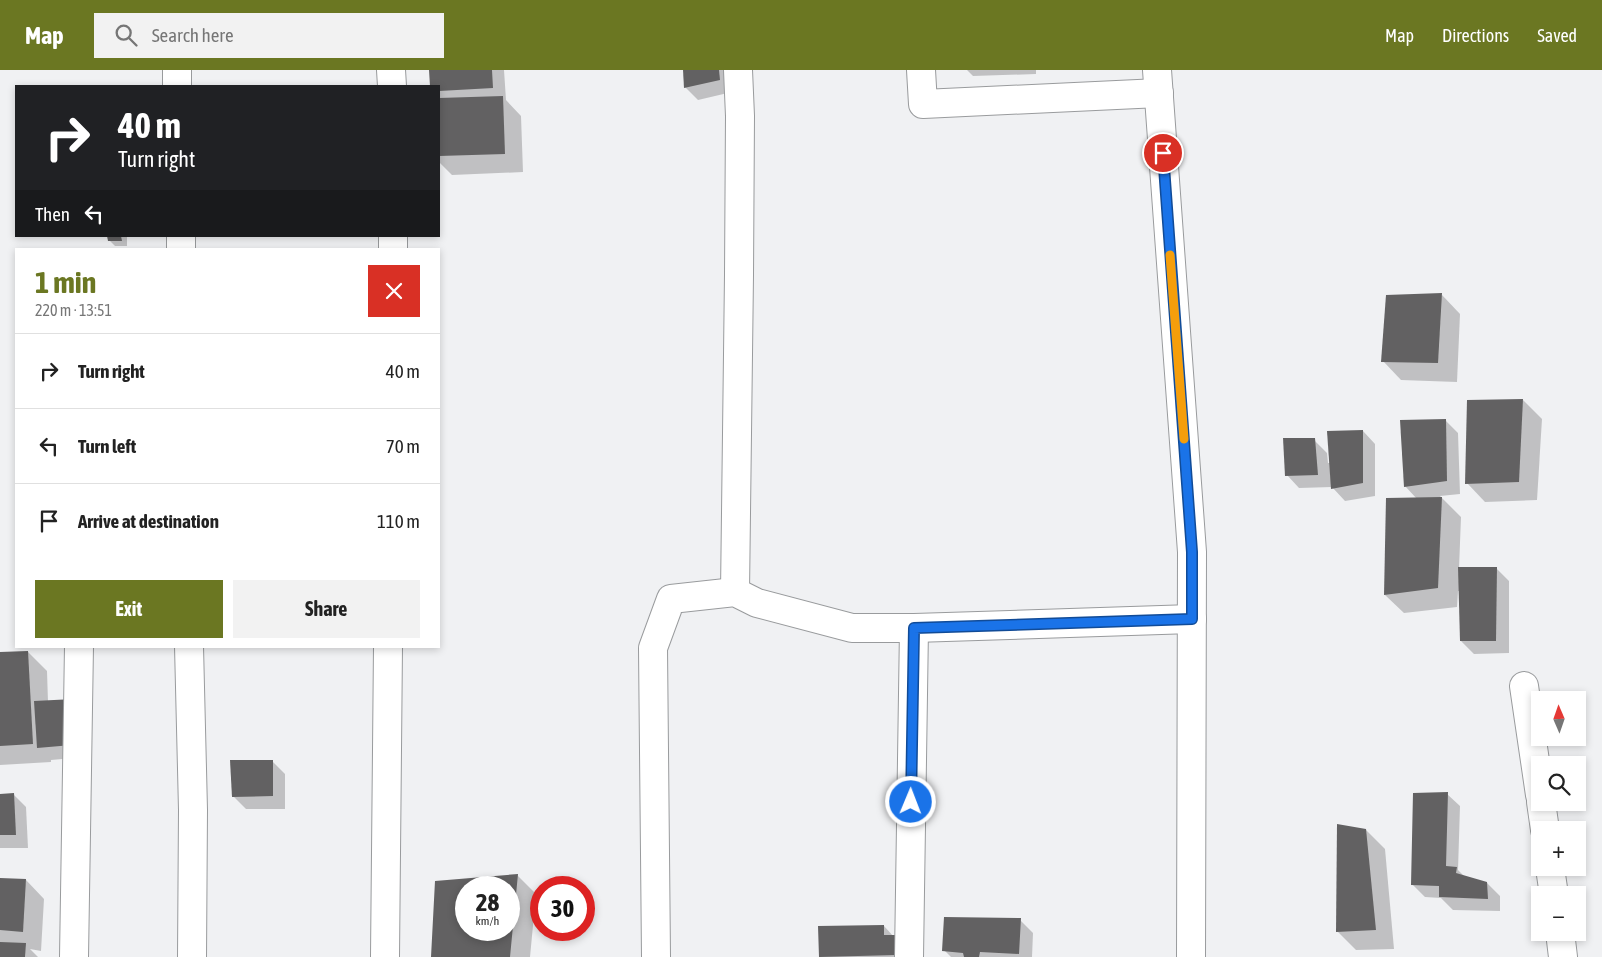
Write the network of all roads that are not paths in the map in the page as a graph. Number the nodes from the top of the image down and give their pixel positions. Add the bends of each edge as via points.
1 (177, 70) edge
2 (391, 70) edge
3 (738, 70) edge
4 (921, 70) edge
5 (1158, 82) edge
6 (177, 85) edge
7 (392, 85) edge
8 (735, 592) junction
9 (1192, 619) junction
10 (914, 628) junction
11 (79, 648) edge
12 (189, 648) edge
13 (388, 648) edge
14 (1524, 686) dead end
15 (1534, 756) edge
16 (1561, 941) edge
17 (74, 957) edge
18 (192, 957) edge
19 (385, 957) edge
20 (656, 957) edge
21 (909, 957) edge
22 (1191, 957) edge
23 (1563, 957) edge

1 - 6 street
2 - 7 street
3 - 8 street
4 - 5 street via 923,104
5 - 9 street via 1192,552
8 - 10 street via 757,604 852,628
8 - 20 street via 671,599 653,648
9 - 10 street
9 - 22 street
10 - 21 street
11 - 17 street
12 - 18 street
13 - 19 street
14 - 15 street
16 - 23 street

